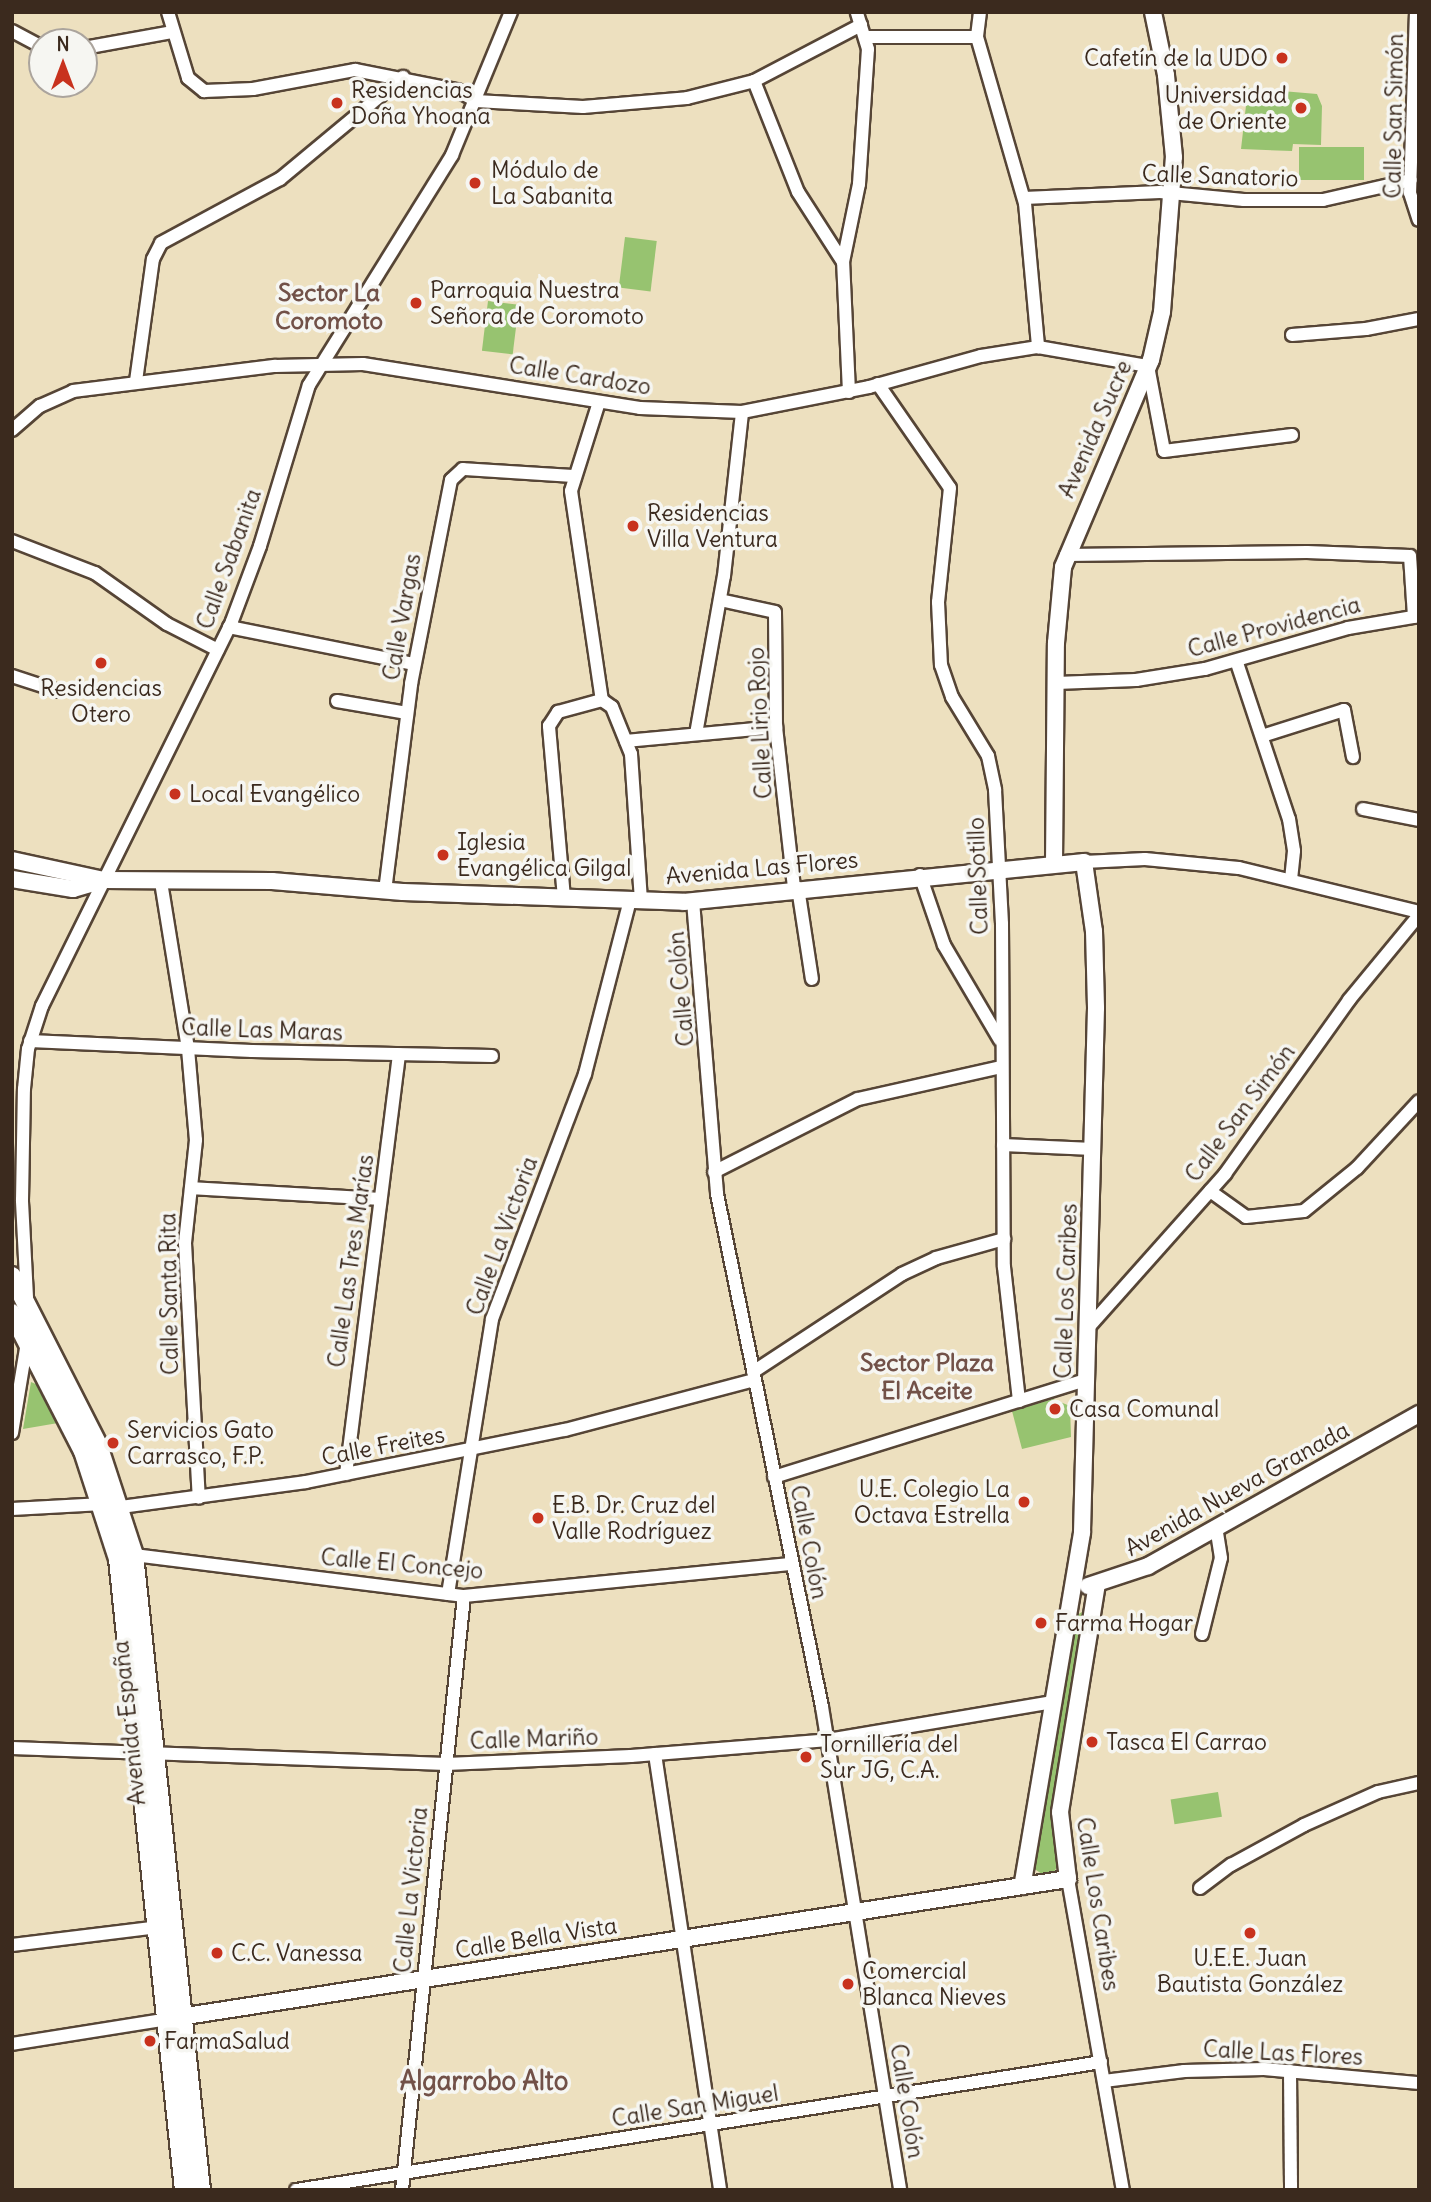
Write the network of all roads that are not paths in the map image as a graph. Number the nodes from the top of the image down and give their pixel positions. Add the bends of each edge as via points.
1 (167, 12) edge
2 (510, 12) edge
3 (857, 12) edge
4 (980, 12) edge
5 (1153, 12) edge
6 (1416, 12) edge
7 (864, 31) junction
8 (12, 32) edge
9 (172, 32) junction
10 (977, 37) junction
11 (28, 40) edge
12 (98, 45) edge
13 (403, 78) junction
14 (754, 81) junction
15 (476, 102) junction
16 (1411, 180) junction
17 (1172, 194) junction
18 (1024, 198) junction
19 (1419, 220) edge
20 (843, 262) junction
21 (1419, 318) edge
22 (1293, 335) dead end
23 (1038, 347) junction
24 (320, 363) junction
25 (1148, 366) junction
26 (136, 381) junction
27 (878, 384) junction
28 (849, 391) junction
29 (599, 401) junction
30 (742, 412) junction
31 (12, 430) edge
32 (1292, 435) dead end
33 (575, 476) junction
34 (12, 541) edge
35 (1066, 555) junction
36 (720, 600) junction
37 (1416, 616) edge
38 (229, 627) junction
39 (218, 650) junction
40 (1237, 663) junction
41 (414, 664) junction
42 (12, 676) edge
43 (1056, 683) junction
44 (58, 691) dead end
45 (602, 700) junction
46 (337, 701) dead end
47 (407, 713) junction
48 (776, 727) junction
49 (696, 734) junction
50 (1262, 736) junction
51 (626, 741) junction
52 (1353, 757) dead end
53 (1363, 809) dead end
54 (1419, 820) edge
55 (12, 860) edge
56 (1084, 862) junction
57 (1054, 863) junction
58 (1000, 867) junction
59 (920, 875) junction
60 (12, 878) edge
61 (1291, 879) junction
62 (104, 880) junction
63 (161, 882) junction
64 (796, 888) junction
65 (385, 891) junction
66 (564, 898) junction
67 (635, 900) junction
68 (694, 901) junction
69 (1419, 913) edge
70 (812, 979) dead end
71 (30, 1041) junction
72 (1000, 1041) junction
73 (188, 1049) junction
74 (400, 1054) junction
75 (492, 1056) dead end
76 (1001, 1067) junction
77 (1419, 1101) edge
78 (1003, 1145) junction
79 (1093, 1149) junction
80 (714, 1172) junction
81 (22, 1175) junction
82 (12, 1185) edge
83 (191, 1188) junction
84 (1210, 1191) junction
85 (380, 1199) junction
86 (1004, 1239) junction
87 (12, 1276) edge
88 (20, 1311) edge
89 (1087, 1329) junction
90 (27, 1341) junction
91 (753, 1376) junction
92 (1086, 1380) junction
93 (1019, 1401) junction
94 (1419, 1414) edge
95 (12, 1433) edge
96 (473, 1450) junction
97 (346, 1474) junction
98 (774, 1477) junction
99 (199, 1498) junction
100 (103, 1504) junction
101 (121, 1507) junction
102 (12, 1509) edge
103 (1216, 1528) junction
104 (134, 1555) junction
105 (792, 1564) junction
106 (1097, 1584) junction
107 (1072, 1590) junction
108 (448, 1594) junction
109 (464, 1595) junction
110 (1202, 1634) dead end
111 (1053, 1702) junction
112 (828, 1740) junction
113 (12, 1748) edge
114 (149, 1754) junction
115 (656, 1755) junction
116 (446, 1764) junction
117 (1419, 1783) edge
118 (1068, 1879) junction
119 (1022, 1886) junction
120 (1200, 1888) dead end
121 (856, 1912) junction
122 (158, 1927) junction
123 (683, 1938) junction
124 (12, 1945) edge
125 (423, 1978) junction
126 (176, 2018) junction
127 (12, 2044) edge
128 (1101, 2062) junction
129 (1290, 2071) junction
130 (1104, 2081) junction
131 (1419, 2083) edge
132 (885, 2097) junction
133 (710, 2125) junction
134 (404, 2172) junction
135 (184, 2190) edge
136 (201, 2190) edge
137 (296, 2190) edge
138 (402, 2190) edge
139 (720, 2190) edge
140 (900, 2190) edge
141 (1123, 2190) edge
142 (1291, 2190) edge

1 - 9 street
2 - 15 street, Calle Sabanita
3 - 7 street
4 - 10 street
5 - 17 street, Avenida Sucre via 1171,112
6 - 16 street, Calle San Simón
7 - 10 street
7 - 14 street
7 - 20 street via 862,155
8 - 11 street
9 - 12 street
9 - 13 street via 190,83 204,90 253,89 338,70
10 - 18 street
13 - 15 street via 457,90
13 - 26 street via 280,179 160,243 153,260
14 - 15 street via 687,98 632,104
14 - 20 street via 798,192
15 - 24 street, Calle Sabanita via 425,202
16 - 17 street, Calle Sanatorio via 1324,200
16 - 19 street, Calle San Simón via 1410,200
17 - 18 street, Calle Sanatorio
17 - 25 street, Avenida Sucre via 1160,331
18 - 23 street
20 - 28 street
21 - 22 street via 1366,329
23 - 25 street, Calle Cardozo
23 - 27 street, Calle Cardozo via 933,367
24 - 26 street, Calle Cardozo
24 - 29 street, Calle Cardozo via 363,364
24 - 38 street, Calle Sabanita
25 - 32 street via 1164,451
25 - 35 street, Avenida Sucre
26 - 31 street, Calle Cardozo via 62,394
27 - 28 street, Calle Cardozo
27 - 58 street, Calle Sotillo via 950,488 938,602 939,649 952,696 988,756
28 - 30 street, Calle Cardozo
29 - 30 street, Calle Cardozo via 661,410
29 - 33 street
30 - 36 street, Calle Lirio Rojo
33 - 41 street, Calle Vargas via 471,468 454,473 440,519
33 - 45 street via 572,499
34 - 39 street via 95,573 167,624
35 - 37 street via 1307,552 1410,556
35 - 43 street, Avenida Sucre
36 - 48 street, Calle Lirio Rojo via 775,612
36 - 49 street, Calle Lirio Rojo
37 - 40 street, Calle Providencia via 1348,628
38 - 39 street, Calle Sabanita
38 - 41 street
39 - 62 street, Calle Sabanita
40 - 43 street, Calle Providencia via 1136,680
40 - 50 street
41 - 47 street, Calle Vargas
42 - 44 street
43 - 57 street, Avenida Sucre
45 - 51 street, Calle La Victoria via 612,707
45 - 66 street via 558,712 549,726
46 - 47 street
47 - 65 street, Calle Vargas
48 - 49 street
48 - 64 street, Calle Lirio Rojo
49 - 51 street
50 - 52 street via 1343,710
50 - 61 street via 1293,836
51 - 67 street, Calle La Victoria via 636,791
53 - 54 street
55 - 62 street, Avenida Las Flores
56 - 57 street, Avenida Las Flores
56 - 61 street, Avenida Las Flores via 1175,861
56 - 79 street, Calle Los Caribes via 1095,947
57 - 58 street, Avenida Las Flores
58 - 59 street, Avenida Las Flores
58 - 72 street, Calle Sotillo
59 - 64 street, Avenida Las Flores
59 - 72 street via 944,945
60 - 62 street, Avenida Las Flores via 73,889
61 - 69 street, Avenida Las Flores
62 - 63 street, Avenida Las Flores
62 - 71 street, Calle Sabanita via 64,957
63 - 65 street, Avenida Las Flores via 282,882
63 - 73 street, Calle Santa Rita
64 - 68 street, Avenida Las Flores
64 - 70 street, Calle Lirio Rojo
65 - 66 street, Avenida Las Flores
66 - 67 street, Avenida Las Flores
67 - 68 street, Avenida Las Flores
67 - 96 street, Calle La Victoria via 585,1074 492,1319 480,1376
68 - 80 street, Calle Colón
69 - 84 street, Calle San Simón via 1349,1000
71 - 73 street, Calle Las Maras
71 - 81 street, Calle Sabanita
72 - 76 street, Calle Sotillo
73 - 74 street, Calle Las Maras
73 - 83 street, Calle Santa Rita via 196,1140
74 - 75 street, Calle Las Maras
74 - 85 street, Calle Las Tres Marías
76 - 78 street, Calle Sotillo
76 - 80 street via 858,1099
77 - 84 street via 1357,1168 1304,1211 1246,1217
78 - 79 street
78 - 86 street, Calle Sotillo
79 - 89 street, Calle Los Caribes
80 - 91 street, Calle Colón
81 - 82 street
81 - 88 street, Calle Sabanita
83 - 85 street
83 - 99 street, Calle Santa Rita via 185,1244
84 - 89 street, Calle San Simón
85 - 97 street, Calle Las Tres Marías
86 - 91 street, Calle Freites via 902,1274
86 - 93 street, Calle Sotillo via 1008,1331
87 - 88 main road, Avenida España
88 - 90 main road, Avenida España
88 - 101 main road, Avenida España via 87,1421
89 - 92 street, Calle Los Caribes
90 - 95 street
90 - 100 main road, Avenida España via 72,1428
91 - 96 street, Calle Freites
91 - 98 street, Calle Colón
92 - 93 street
92 - 107 street, Calle Los Caribes via 1082,1533
93 - 98 street
94 - 103 street, Avenida Nueva Granada
96 - 97 street, Calle Freites
96 - 108 street, Calle La Victoria
97 - 99 street, Calle Freites
98 - 105 street, Calle Colón
99 - 101 street, Calle Freites
100 - 101 street, Calle Freites
100 - 102 street, Calle Freites
100 - 114 main road, Avenida España via 121,1575
101 - 104 main road, Avenida España
103 - 106 street, Avenida Nueva Granada via 1148,1566
103 - 110 street via 1221,1559
104 - 108 street, Calle El Concejo
104 - 114 main road, Avenida España
105 - 109 street, Calle El Concejo
105 - 112 street, Calle Colón
106 - 107 street, Avenida Nueva Granada
106 - 118 street, Calle Los Caribes via 1060,1812
107 - 111 street, Calle Los Caribes
108 - 109 street, Calle El Concejo
109 - 116 street, Calle La Victoria
111 - 112 street, Calle Mariño
111 - 119 street, Calle Los Caribes
112 - 115 street, Calle Mariño
112 - 121 street, Calle Colón
113 - 114 street, Calle Mariño
114 - 116 street, Calle Mariño
114 - 122 main road, Avenida España
114 - 126 main road, Avenida España
115 - 116 street, Calle Mariño
115 - 123 street
116 - 125 street, Calle La Victoria
117 - 120 street via 1378,1792 1304,1825 1242,1858
118 - 119 street, Calle Bella Vista
118 - 128 street, Calle Los Caribes
119 - 121 street, Calle Bella Vista
121 - 123 street, Calle Bella Vista
121 - 132 street, Calle Colón
122 - 124 street
122 - 126 main road, Avenida España
123 - 125 street, Calle Bella Vista
123 - 133 street
125 - 126 street, Calle Bella Vista
125 - 134 street, Calle La Victoria
126 - 127 street, Calle Bella Vista
126 - 135 main road, Avenida España
126 - 136 main road, Avenida España
128 - 130 street, Calle Los Caribes
128 - 132 street, Calle San Miguel
129 - 130 street, Calle Las Flores via 1210,2069
129 - 131 street, Calle Las Flores
129 - 142 street
130 - 141 street, Calle Los Caribes
132 - 133 street, Calle San Miguel
132 - 140 street, Calle Colón
133 - 134 street, Calle San Miguel
133 - 139 street
134 - 137 street, Calle San Miguel
134 - 138 street, Calle La Victoria

